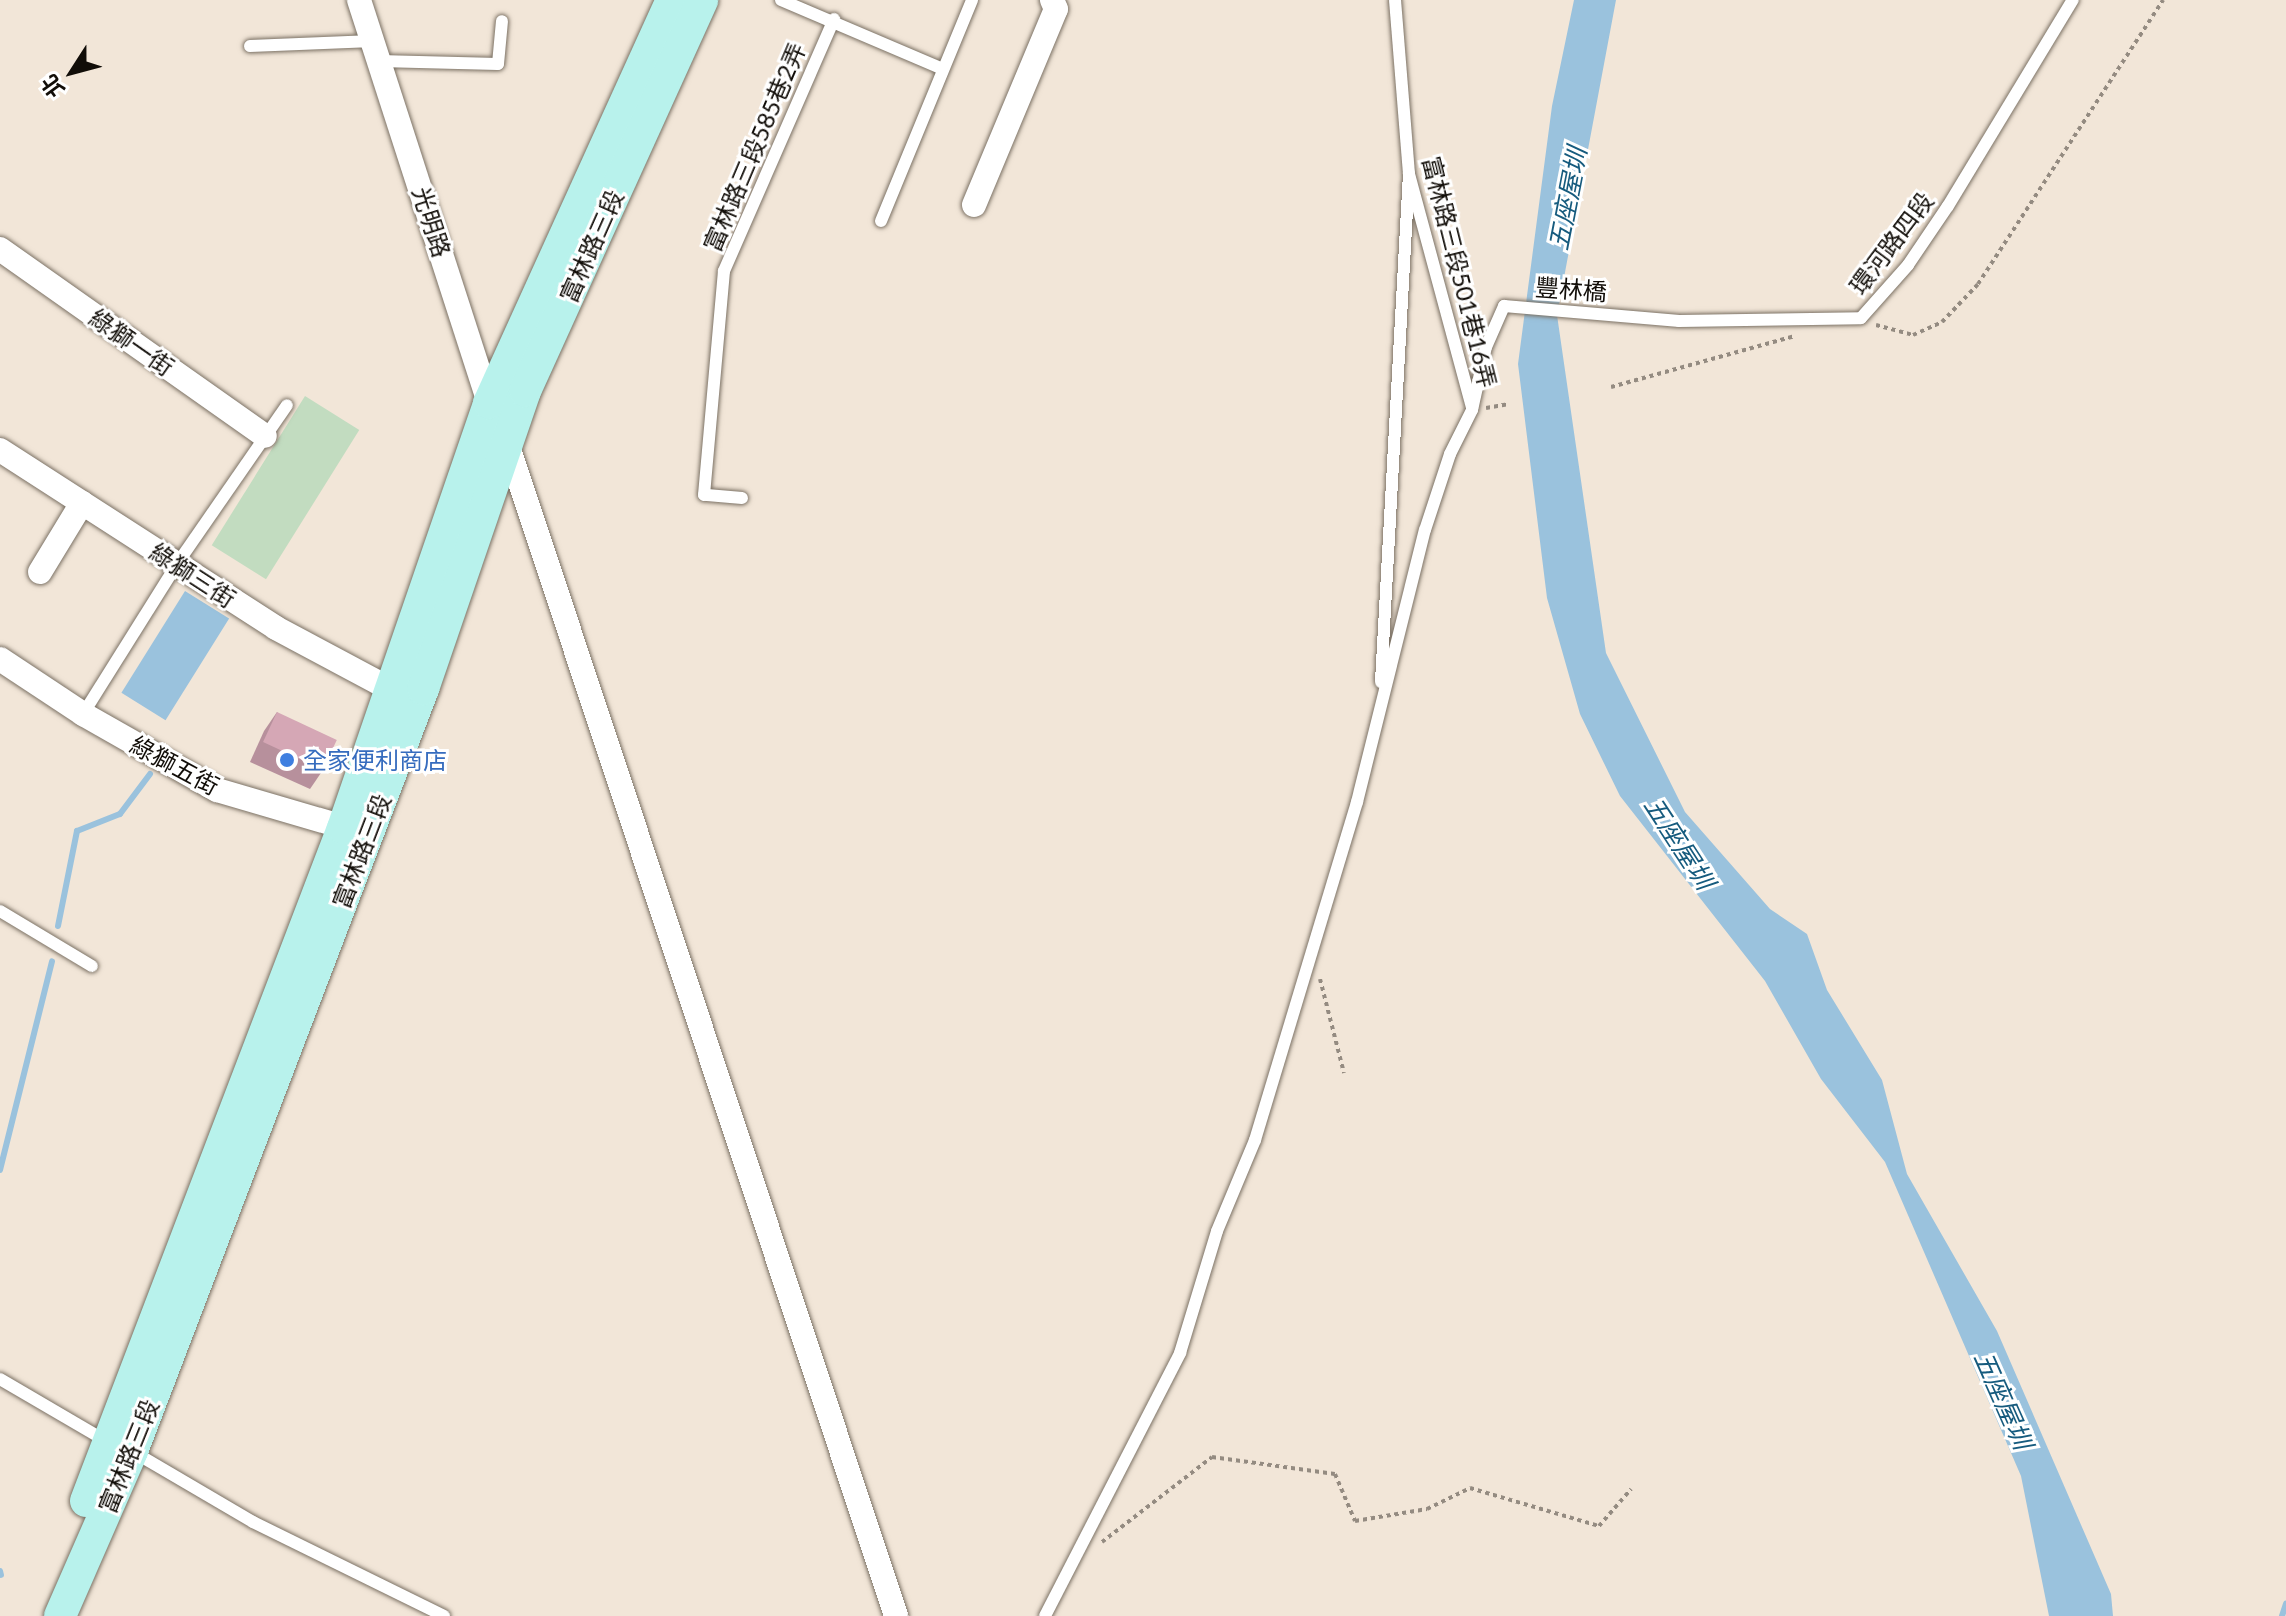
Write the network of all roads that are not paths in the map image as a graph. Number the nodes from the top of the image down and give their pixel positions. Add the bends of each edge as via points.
1 (359, 0) edge
2 (672, 0) edge
3 (702, 0) edge
4 (781, 0) edge
5 (823, 0) edge
6 (972, 0) edge
7 (1052, 0) edge
8 (1395, 0) edge
9 (2073, 0) edge
10 (816, 14) junction
11 (834, 19) junction
12 (502, 21) dead end
13 (250, 46) dead end
14 (376, 51) junction
15 (943, 69) junction
16 (1409, 174) junction
17 (974, 205) dead end
18 (881, 221) dead end
19 (0, 249) edge
20 (1636, 316) joint
21 (489, 403) junction
22 (287, 405) dead end
23 (1472, 410) junction
24 (265, 436) junction
25 (507, 443) junction
26 (2, 455) edge
27 (742, 498) dead end
28 (82, 503) junction
29 (177, 564) junction
30 (40, 572) dead end
31 (0, 659) edge
32 (392, 690) junction
33 (1380, 708) junction
34 (83, 714) junction
35 (355, 831) junction
36 (0, 911) edge
37 (92, 966) dead end
38 (0, 1379) edge
39 (121, 1447) junction
40 (36, 1616) edge
41 (60, 1616) edge
42 (444, 1616) edge
43 (896, 1616) edge
44 (1045, 1616) edge

1 - 14 street, 光明路
2 - 21 main road, 富林路三段
3 - 25 main road, 富林路三段 via 525,391
4 - 10 lane
5 - 10 lane
6 - 15 lane
7 - 17 street via 1056,9
8 - 16 lane, 富林路三段501巷16弄
9 - 20 lane, 環河路四段 via 1948,206 1908,265 1861,318 1679,321
10 - 11 lane
11 - 15 lane
11 - 27 lane, 富林路三段585巷2弄 via 724,271 704,495
12 - 14 lane via 498,64
13 - 14 lane
14 - 21 street, 光明路
15 - 18 lane
16 - 23 lane, 富林路三段501巷16弄
16 - 33 lane
19 - 24 street, 綠獅一街
20 - 23 lane, 豐林橋 via 1504,306 1486,347
21 - 25 street, 光明路
21 - 32 main road, 富林路三段
22 - 24 lane
23 - 33 lane via 1450,454 1425,530
24 - 29 lane
25 - 35 main road, 富林路三段
25 - 43 street, 光明路
26 - 28 street, 綠獅三街
28 - 29 street, 綠獅三街
28 - 30 street
29 - 32 street, 綠獅三街 via 276,628
29 - 34 lane
31 - 34 street, 綠獅五街
32 - 35 main road, 富林路三段
33 - 44 lane via 1255,1140 1217,1231 1180,1353
34 - 35 street, 綠獅五街 via 217,790
35 - 39 main road, 富林路三段
36 - 37 lane
38 - 39 lane
39 - 40 main road, 富林路三段
39 - 41 main road, 富林路三段
39 - 42 lane via 253,1522

